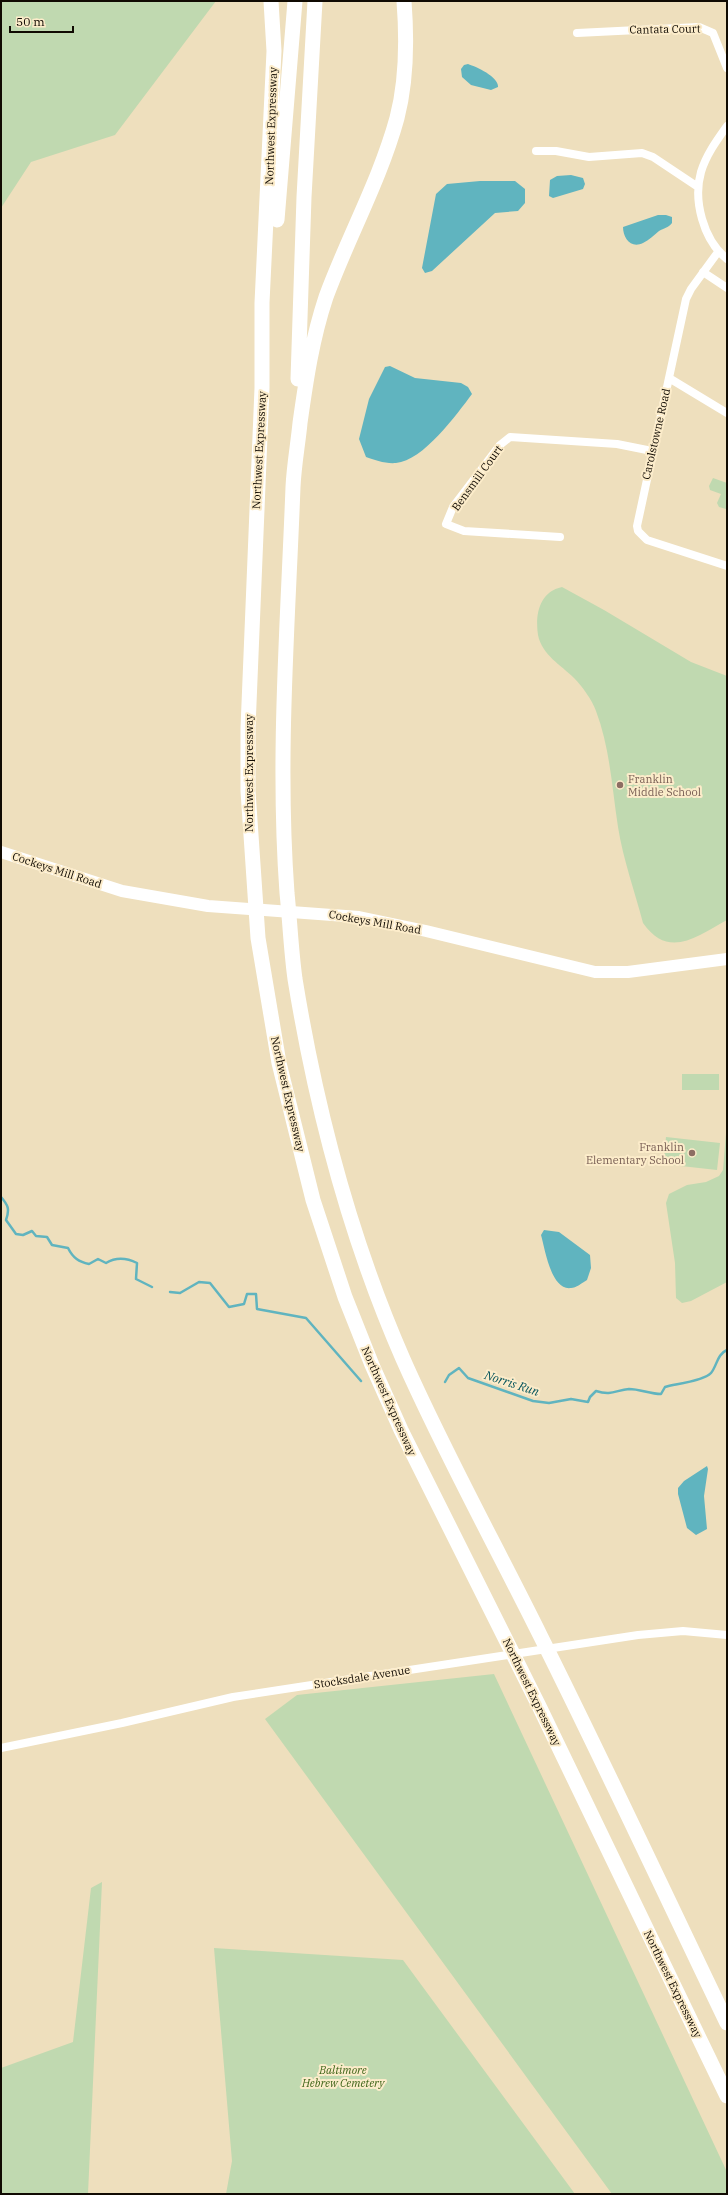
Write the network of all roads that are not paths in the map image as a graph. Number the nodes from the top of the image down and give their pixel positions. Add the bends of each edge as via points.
1 (271, 1) edge
2 (296, 1) edge
3 (315, 1) edge
4 (404, 1) edge
5 (577, 32) dead end
6 (727, 68) edge
7 (727, 126) edge
8 (536, 151) dead end
9 (698, 187) junction
10 (718, 252) junction
11 (727, 259) edge
12 (703, 272) junction
13 (727, 288) edge
14 (669, 378) junction
15 (262, 388) junction
16 (727, 413) edge
17 (652, 451) junction
18 (294, 476) junction
19 (560, 537) dead end
20 (727, 566) edge
21 (1, 852) edge
22 (727, 959) edge
23 (727, 1634) edge
24 (1, 1748) edge
25 (727, 2023) edge
26 (727, 2096) edge

1 - 15 highway, Northwest Expressway via 274,51 262,303
2 - 15 highway
3 - 18 highway via 304,197
4 - 18 highway via 404,74 396,120 340,260 315,333 307,366
5 - 6 street, Cantata Court via 699,27 713,32
7 - 9 street via 706,159
8 - 9 street via 556,151 589,157 642,153
9 - 10 street via 704,224
10 - 11 street
10 - 12 street, Carolstowne Road
12 - 13 street
12 - 14 street, Carolstowne Road via 686,299
14 - 16 street
14 - 17 street, Carolstowne Road
15 - 26 highway, Northwest Expressway via 248,728 248,791 253,881 258,938 279,1063 313,1200 345,1298 369,1359 405,1437 539,1706
17 - 19 street, Bensmill Court via 617,444 510,437 500,445 453,507 446,524 464,531
17 - 20 street, Carolstowne Road via 637,520 638,531 647,540
18 - 25 highway via 283,716 282,830 294,973 317,1095 355,1230 401,1354 465,1491 570,1694
21 - 22 street, Cockeys Mill Road via 122,891 208,906 359,917 595,972 628,972
23 - 24 street, Stocksdale Avenue via 654,1633 233,1697

